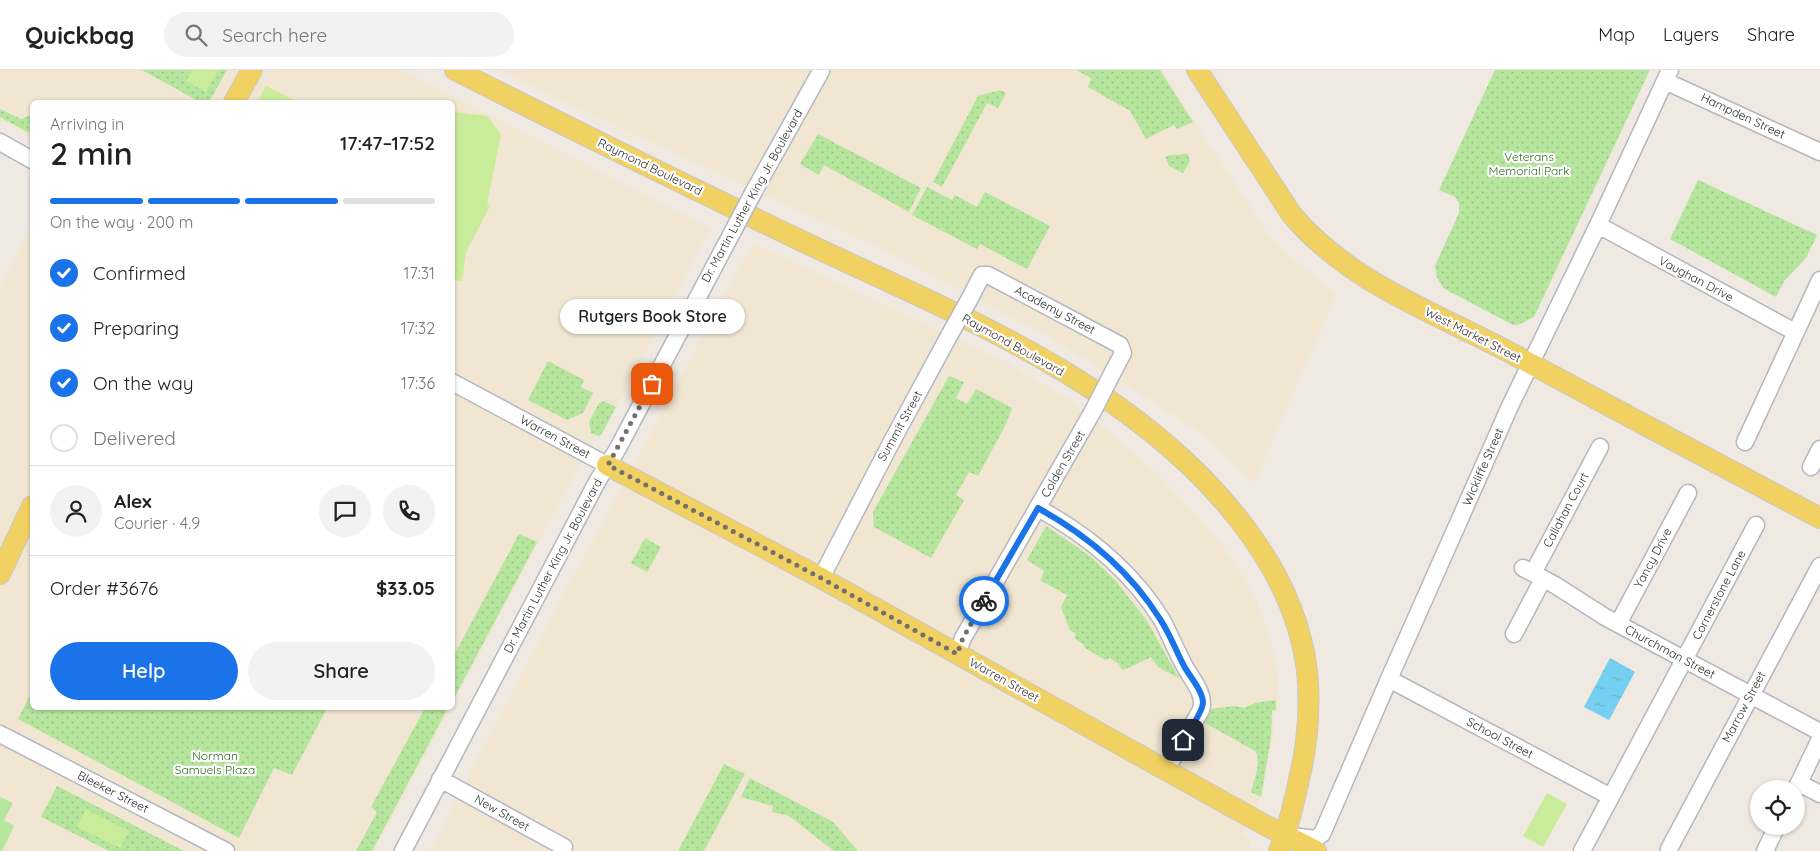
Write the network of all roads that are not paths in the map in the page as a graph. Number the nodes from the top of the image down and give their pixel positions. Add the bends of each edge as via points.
1 (252, 70) edge
2 (455, 70) edge
3 (1196, 70) edge
4 (821, 71) dead end
5 (1668, 75) edge
6 (235, 100) edge
7 (0, 142) edge
8 (1820, 152) edge
9 (30, 159) edge
10 (1598, 226) junction
11 (982, 276) joint
12 (1819, 287) edge
13 (1795, 332) junction
14 (1122, 353) joint
15 (1531, 364) junction
16 (455, 384) edge
17 (1745, 442) dead end
18 (1600, 447) dead end
19 (1820, 450) edge
20 (608, 465) junction
21 (1811, 467) dead end
22 (1688, 493) dead end
23 (1038, 508) junction
24 (30, 510) edge
25 (1820, 518) edge
26 (1756, 525) dead end
27 (1820, 566) edge
28 (0, 574) edge
29 (1533, 574) junction
30 (821, 578) junction
31 (1618, 624) junction
32 (1514, 634) dead end
33 (957, 654) junction
34 (1684, 660) junction
35 (1388, 679) junction
36 (1751, 695) junction
37 (1820, 732) edge
38 (0, 734) edge
39 (1820, 739) edge
40 (1166, 770) junction
41 (440, 779) junction
42 (1800, 780) edge
43 (1805, 789) edge
44 (1820, 794) edge
45 (1611, 797) junction
46 (1773, 835) edge
47 (1282, 843) edge
48 (564, 847) dead end
49 (1669, 849) dead end
50 (226, 851) edge
51 (403, 851) edge
52 (1316, 851) edge
53 (1582, 851) edge
54 (1765, 851) edge

1 - 6 main road
2 - 47 main road, Raymond Boulevard via 981,326 1084,385 1163,442 1195,470 1227,505 1264,554 1288,599 1299,633 1307,670 1308,726 1304,762
3 - 15 main road, West Market Street via 1283,203 1321,244 1384,289
4 - 20 street, Dr. Martin Luther King Jr. Boulevard, bridge
5 - 8 street, Hampden Street
5 - 10 street, Wickliffe Street
7 - 9 street
10 - 13 street, Vaughan Drive
10 - 15 street, Wickliffe Street
11 - 14 street, Academy Street via 988,275 1120,345
11 - 30 street, Summit Street, bridge
12 - 13 street
13 - 17 street
14 - 23 street, Colden Street, bridge
15 - 25 main road, West Market Street
15 - 35 street, Wickliffe Street
16 - 20 street, Warren Street
18 - 29 street, Callahan Court
19 - 21 street
20 - 30 main road, Warren Street
20 - 41 street, Dr. Martin Luther King Jr. Boulevard
22 - 31 street, Yancy Drive
23 - 33 street, Colden Street via 963,638
23 - 40 street via 1095,544 1132,580 1161,619 1202,696 1201,710
24 - 28 main road
26 - 34 street, Cornerstone Lane
27 - 36 street, Marrow Street
29 - 31 street, Churchman Street
29 - 32 street, Callahan Court
30 - 33 main road, Warren Street
31 - 34 street, Churchman Street
33 - 40 main road, Warren Street
34 - 36 street, Churchman Street
34 - 45 street, Cornerstone Lane
35 - 45 street, School Street
35 - 47 street, Wickliffe Street via 1322,834 1315,839
36 - 37 street, Churchman Street
36 - 49 street, Marrow Street
38 - 50 street, Bleeker Street
39 - 42 street
40 - 47 main road, Warren Street
41 - 48 street, New Street
41 - 51 street, Dr. Martin Luther King Jr. Boulevard
43 - 44 street
45 - 53 street, Cornerstone Lane
46 - 54 street
47 - 52 main road, Warren Street

